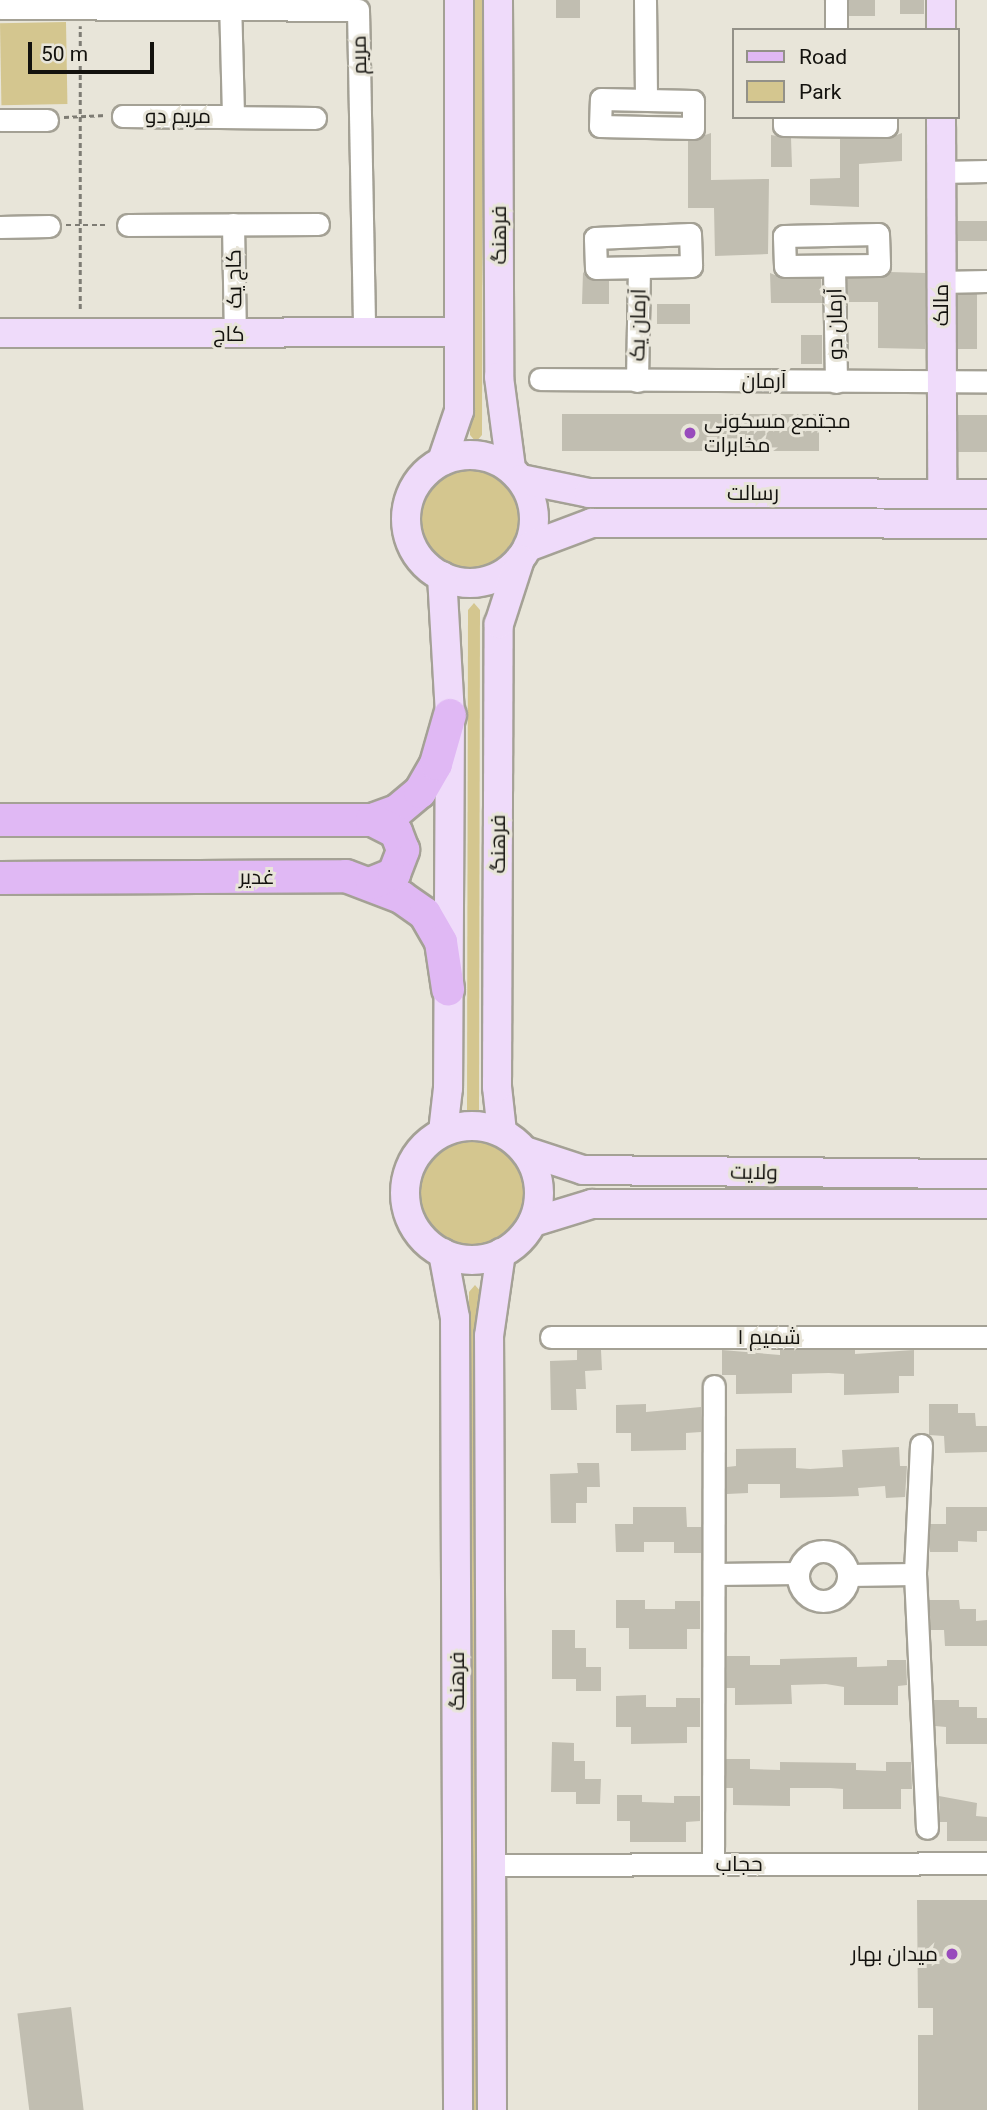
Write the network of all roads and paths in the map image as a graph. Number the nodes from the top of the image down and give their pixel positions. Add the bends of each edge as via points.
1 (459, 0) edge
2 (498, 0) edge
3 (645, 0) edge
4 (836, 0) edge
5 (941, 0) edge
6 (230, 5) edge
7 (0, 8) edge
8 (80, 8) junction
9 (836, 28) edge
10 (941, 28) edge
11 (646, 99) dead end
12 (80, 114) junction
13 (123, 116) junction
14 (314, 118) dead end
15 (785, 119) edge
16 (886, 119) edge
17 (941, 119) edge
18 (0, 120) edge
19 (47, 120) joint
20 (987, 171) edge
21 (940, 172) junction
22 (80, 224) junction
23 (233, 224) junction
24 (318, 224) dead end
25 (128, 225) joint
26 (0, 226) edge
27 (49, 226) joint
28 (834, 267) dead end
29 (639, 268) dead end
30 (987, 281) edge
31 (940, 282) junction
32 (364, 332) junction
33 (458, 332) junction
34 (0, 333) edge
35 (80, 334) junction
36 (235, 334) junction
37 (540, 379) dead end
38 (637, 381) junction
39 (941, 381) junction
40 (987, 381) edge
41 (836, 382) junction
42 (442, 461) junction
43 (516, 474) junction
44 (942, 494) junction
45 (987, 494) edge
46 (987, 524) edge
47 (524, 553) junction
48 (442, 576) junction
49 (450, 715) junction
50 (0, 820) edge
51 (372, 820) junction
52 (0, 878) edge
53 (372, 883) junction
54 (448, 989) junction
55 (443, 1132) junction
56 (502, 1132) junction
57 (525, 1151) junction
58 (987, 1174) edge
59 (987, 1204) edge
60 (533, 1222) junction
61 (443, 1253) junction
62 (501, 1253) junction
63 (551, 1337) dead end
64 (987, 1337) edge
65 (714, 1386) dead end
66 (921, 1444) dead end
67 (798, 1573) junction
68 (714, 1574) junction
69 (915, 1574) junction
70 (848, 1575) junction
71 (927, 1828) dead end
72 (987, 1863) edge
73 (713, 1864) junction
74 (491, 1865) junction
75 (458, 2110) edge
76 (492, 2110) edge

1 - 33 main road, فرهنگ
2 - 43 main road, فرهنگ via 499,377
3 - 11 street
4 - 9 street
5 - 10 main road
6 - 8 street, مریم
6 - 13 street, مریم دو via 233,116
6 - 32 street, مریم via 358,10
7 - 8 street, مریم
8 - 12 path
12 - 13 path
12 - 19 path
12 - 22 path
13 - 14 street, مریم دو
15 - 16 street via 784,125 886,126
17 - 21 main road, مالک
18 - 19 street
20 - 21 street
21 - 31 main road, مالک
22 - 25 path
22 - 27 path
22 - 35 path
23 - 24 street, کاج یک
23 - 25 street, کاج یک
23 - 36 street, کاج یک
26 - 27 street
28 - 41 street, آرمان دو
29 - 38 street, آرمان یک
30 - 31 street
31 - 39 main road, مالک
32 - 33 main road, کاج
32 - 36 main road, کاج
33 - 42 main road, فرهنگ via 459,411
34 - 35 main road, کاج
35 - 36 main road, کاج
37 - 38 street, آرمان
38 - 41 street, آرمان
39 - 40 street, آرمان
39 - 41 street, آرمان
39 - 44 main road, مالک
42 - 43 main road via 477,455
42 - 48 main road via 416,485 405,519 419,558
43 - 44 main road, رسالت via 589,493
43 - 47 main road via 534,519
44 - 45 main road, رسالت
46 - 47 main road, رسالت via 592,523
47 - 48 main road via 484,581
47 - 56 main road, فرهنگ via 499,624 497,1087
48 - 49 main road
49 - 51 main road via 436,764 420,792 397,811
49 - 54 main road
50 - 51 main road
51 - 53 main road via 396,832 403,850 394,874
52 - 53 main road, غدیر via 345,876
53 - 54 main road, غدیر via 407,901 434,927 441,942
54 - 55 main road
55 - 56 main road via 472,1126
55 - 61 main road via 419,1151 406,1178 405,1193 411,1222
56 - 57 main road
57 - 58 main road, ولایت via 583,1170
57 - 60 main road via 540,1193
59 - 60 main road, ولایت via 592,1204
60 - 62 main road
61 - 62 main road via 472,1260
61 - 75 main road, فرهنگ via 455,1318
62 - 74 main road, فرهنگ via 489,1336
63 - 64 street, شمیم ۱
65 - 68 street
66 - 69 street
67 - 68 street
67 - 70 street via 811,1553 823,1550 835,1554
67 - 70 street via 802,1590 817,1600 842,1591
68 - 73 street
69 - 70 street
69 - 71 street
72 - 73 street, حجاب
73 - 74 street, حجاب
74 - 76 main road, فرهنگ

